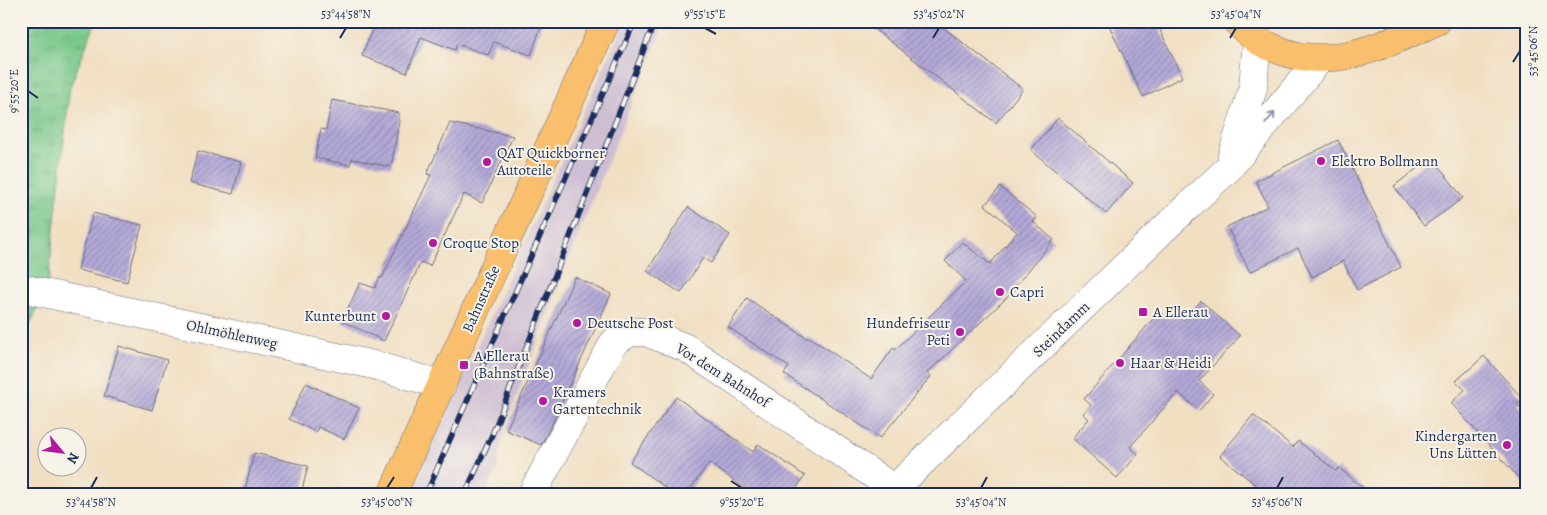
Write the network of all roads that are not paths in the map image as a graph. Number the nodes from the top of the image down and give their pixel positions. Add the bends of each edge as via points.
1 (606, 21) edge
2 (1236, 21) edge
3 (1437, 21) edge
4 (1257, 40) junction
5 (1320, 59) junction
6 (1228, 169) junction
7 (21, 288) edge
8 (442, 385) junction
9 (893, 492) edge
10 (392, 494) edge
11 (532, 494) edge

1 - 8 main road, Bahnstraße
2 - 4 main road
3 - 5 main road via 1376,47 1343,57
4 - 5 main road via 1285,52
4 - 6 street, Steindamm via 1253,88
6 -> 5 street, Steindamm
6 - 9 street, Steindamm
7 - 8 street, Ohlmöhlenweg via 374,365
8 - 10 main road, Bahnstraße
9 - 11 street, Vor dem Bahnhof via 686,348 646,332 632,332 614,342

